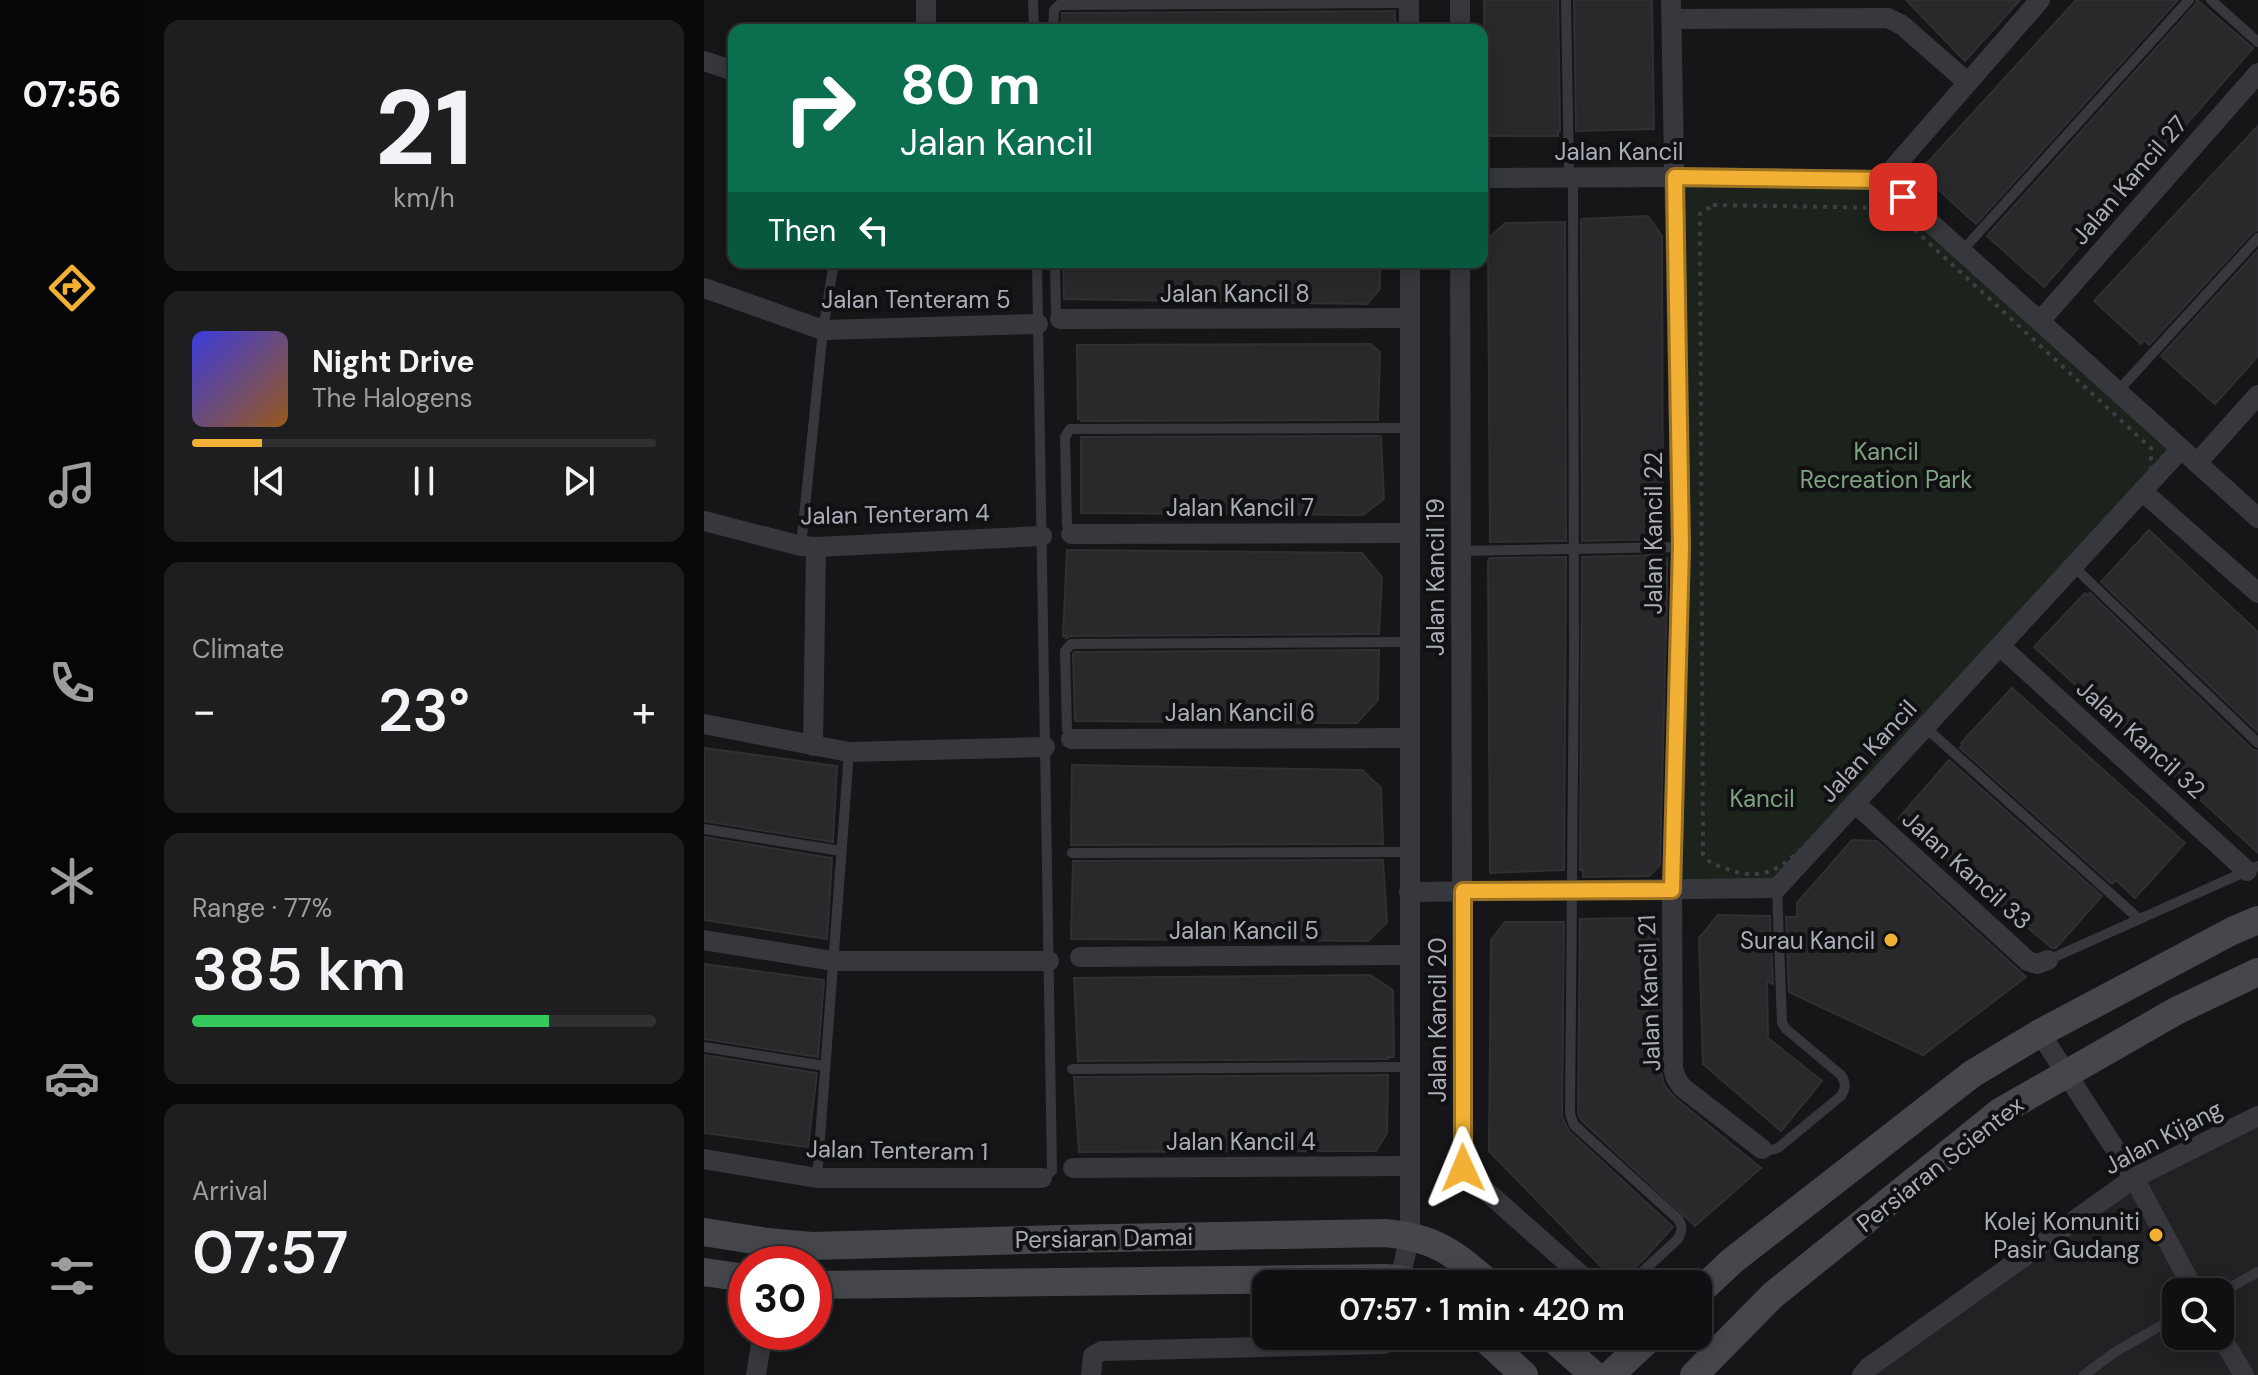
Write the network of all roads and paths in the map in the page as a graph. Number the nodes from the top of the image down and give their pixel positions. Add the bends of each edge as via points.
1 (926, 0) edge
2 (1033, 0) edge
3 (1460, 0) edge
4 (1566, 0) edge
5 (2039, 0) edge
6 (2189, 0) edge
7 (2211, 0) edge
8 (1409, 1) edge
9 (1671, 9) edge
10 (926, 24) edge
11 (1034, 24) edge
12 (1053, 24) edge
13 (1409, 24) edge
14 (1460, 24) edge
15 (2258, 42) edge
16 (704, 61) edge
17 (728, 69) edge
18 (2258, 73) edge
19 (1967, 82) junction
20 (1571, 177) junction
21 (1675, 177) junction
22 (1488, 178) edge
23 (1883, 180) junction
24 (1700, 214) joint
25 (2258, 238) edge
26 (1962, 251) junction
27 (833, 268) edge
28 (1037, 268) edge
29 (1055, 268) edge
30 (1410, 268) edge
31 (1460, 268) edge
32 (704, 288) edge
33 (1410, 318) junction
34 (1060, 319) joint
35 (2040, 321) junction
36 (1038, 324) junction
37 (823, 330) junction
38 (2118, 391) junction
39 (2258, 395) edge
40 (1410, 428) junction
41 (2189, 456) junction
42 (2142, 491) junction
43 (2258, 518) edge
44 (704, 521) edge
45 (1409, 533) junction
46 (1071, 534) joint
47 (1042, 536) junction
48 (808, 546) junction
49 (1681, 547) junction
50 (1574, 549) junction
51 (1461, 551) junction
52 (2073, 566) junction
53 (2258, 593) edge
54 (1409, 642) junction
55 (2000, 646) junction
56 (704, 724) edge
57 (1925, 727) junction
58 (1410, 738) junction
59 (1071, 739) joint
60 (2258, 743) edge
61 (813, 746) junction
62 (1045, 747) junction
63 (849, 752) junction
64 (1855, 803) junction
65 (704, 829) edge
66 (841, 851) junction
67 (1410, 852) junction
68 (1072, 853) dead end
69 (2253, 869) edge
70 (1777, 888) junction
71 (1672, 890) junction
72 (1463, 891) junction
73 (1571, 891) junction
74 (1409, 892) junction
75 (2139, 919) junction
76 (2258, 920) edge
77 (704, 940) edge
78 (1409, 955) junction
79 (1080, 957) dead end
80 (2048, 960) joint
81 (833, 961) junction
82 (1049, 961) junction
83 (2258, 972) edge
84 (2040, 1033) junction
85 (704, 1047) edge
86 (825, 1066) junction
87 (1409, 1067) junction
88 (1072, 1069) dead end
89 (2066, 1073) junction
90 (2258, 1116) edge
91 (1762, 1149) joint
92 (704, 1159) edge
93 (1410, 1166) junction
94 (1073, 1168) dead end
95 (817, 1178) junction
96 (1042, 1178) joint
97 (2134, 1178) junction
98 (704, 1232) edge
99 (1410, 1235) junction
100 (1409, 1270) edge
101 (1474, 1270) edge
102 (1575, 1270) edge
103 (1644, 1270) edge
104 (704, 1272) edge
105 (2258, 1272) edge
106 (728, 1275) edge
107 (2188, 1278) edge
108 (1712, 1280) edge
109 (1252, 1282) edge
110 (832, 1285) edge
111 (2234, 1285) edge
112 (2162, 1325) edge
113 (1252, 1347) edge
114 (760, 1350) edge
115 (1497, 1350) edge
116 (1566, 1350) edge
117 (1637, 1350) edge
118 (2229, 1350) edge
119 (756, 1375) edge
120 (1091, 1375) edge
121 (1524, 1375) edge
122 (1594, 1375) edge
123 (1610, 1375) edge
124 (1694, 1375) edge
125 (1862, 1375) edge
126 (2084, 1375) edge
127 (2244, 1375) edge

1 - 10 street
2 - 11 lane
3 - 14 street
4 - 20 lane
5 - 19 street
6 - 26 lane
7 - 15 lane
8 - 12 lane via 1059,5
8 - 13 street
9 - 19 street via 1888,18
9 - 21 street, Jalan Kancil 22
16 - 17 street
18 - 35 street, Jalan Kancil 27
19 - 23 street
20 - 21 street, Jalan Kancil
20 - 22 street, Jalan Kancil
20 - 50 lane
21 - 23 street, Jalan Kancil
21 - 49 street, Jalan Kancil 22
23 - 26 street
24 - 24 path via 1703,855 1745,875 1777,869 1825,824 2151,472 2151,448 1891,208 1713,205
25 - 38 lane
26 - 35 street
27 - 37 lane
28 - 36 lane
29 - 34 lane
30 - 33 street
31 - 51 street, Jalan Kancil 19
32 - 37 street, Jalan Tenteram 5
33 - 34 street, Jalan Kancil 8
33 - 40 street
35 - 38 street
36 - 37 street, Jalan Tenteram 5
36 - 47 lane
37 - 48 lane
38 - 41 street
39 - 41 street, Jalan Kancil
40 - 45 street
40 - 46 lane via 1070,429 1065,437
41 - 42 street, Jalan Kancil
41 - 43 street
42 - 52 street, Jalan Kancil
42 - 53 street
44 - 48 street, Jalan Tenteram 4
45 - 46 street, Jalan Kancil 7
45 - 54 street
47 - 48 street, Jalan Tenteram 4
47 - 62 lane
48 - 61 street
49 - 50 lane
49 - 71 street, Jalan Kancil 22
50 - 51 lane
50 - 73 lane
51 - 72 street, Jalan Kancil 19
52 - 55 street, Jalan Kancil
52 - 60 lane
54 - 58 street
54 - 59 lane via 1071,644 1065,651
55 - 57 street, Jalan Kancil
55 - 69 street, Jalan Kancil 32
56 - 61 street
57 - 64 street, Jalan Kancil
57 - 75 lane
58 - 59 street, Jalan Kancil 6
58 - 67 street
61 - 63 street
62 - 63 street
62 - 82 lane
63 - 66 lane
64 - 70 street, Jalan Kancil
64 - 80 street, Jalan Kancil 33 via 2028,961
65 - 66 lane
66 - 81 lane
67 - 68 lane
67 - 74 street
69 - 75 lane
70 - 71 street
70 - 91 lane via 1782,1023 1841,1075 1845,1089 1778,1148
71 - 73 street
71 - 91 street, Jalan Kancil 21 via 1676,1078
72 - 73 street
72 - 74 street
72 - 102 street, Jalan Kancil 20 via 1463,1168
73 - 103 lane via 1570,1118 1682,1225 1678,1239
74 - 78 street
75 - 80 lane
76 - 84 main road, Persiaran Scientex
77 - 81 street
78 - 79 street, Jalan Kancil 5
78 - 87 street
81 - 82 street
81 - 86 lane
82 - 96 lane via 1052,1171
83 - 89 main road, Persiaran Scientex
84 - 89 street
84 - 108 main road, Persiaran Scientex via 1972,1074
85 - 86 lane
86 - 95 lane
87 - 88 lane
87 - 93 street
89 - 97 street
89 - 124 main road, Persiaran Scientex via 2000,1112 1773,1295
90 - 97 street, Jalan Kijang
92 - 95 street, Jalan Tenteram 1
93 - 94 street, Jalan Kancil 4
93 - 99 street
95 - 96 street, Jalan Tenteram 1
97 - 107 street
97 - 125 street, Jalan Kijang
98 - 99 main road, Persiaran Damai via 812,1246
99 - 100 street
99 - 101 main road, Persiaran Damai via 1438,1245
104 - 106 main road
105 - 111 lane
109 - 110 main road, Persiaran Damai
112 - 126 lane
113 - 120 street via 1102,1351 1093,1356
114 - 119 street
115 - 121 main road
116 - 122 main road
117 - 123 main road
118 - 127 street

